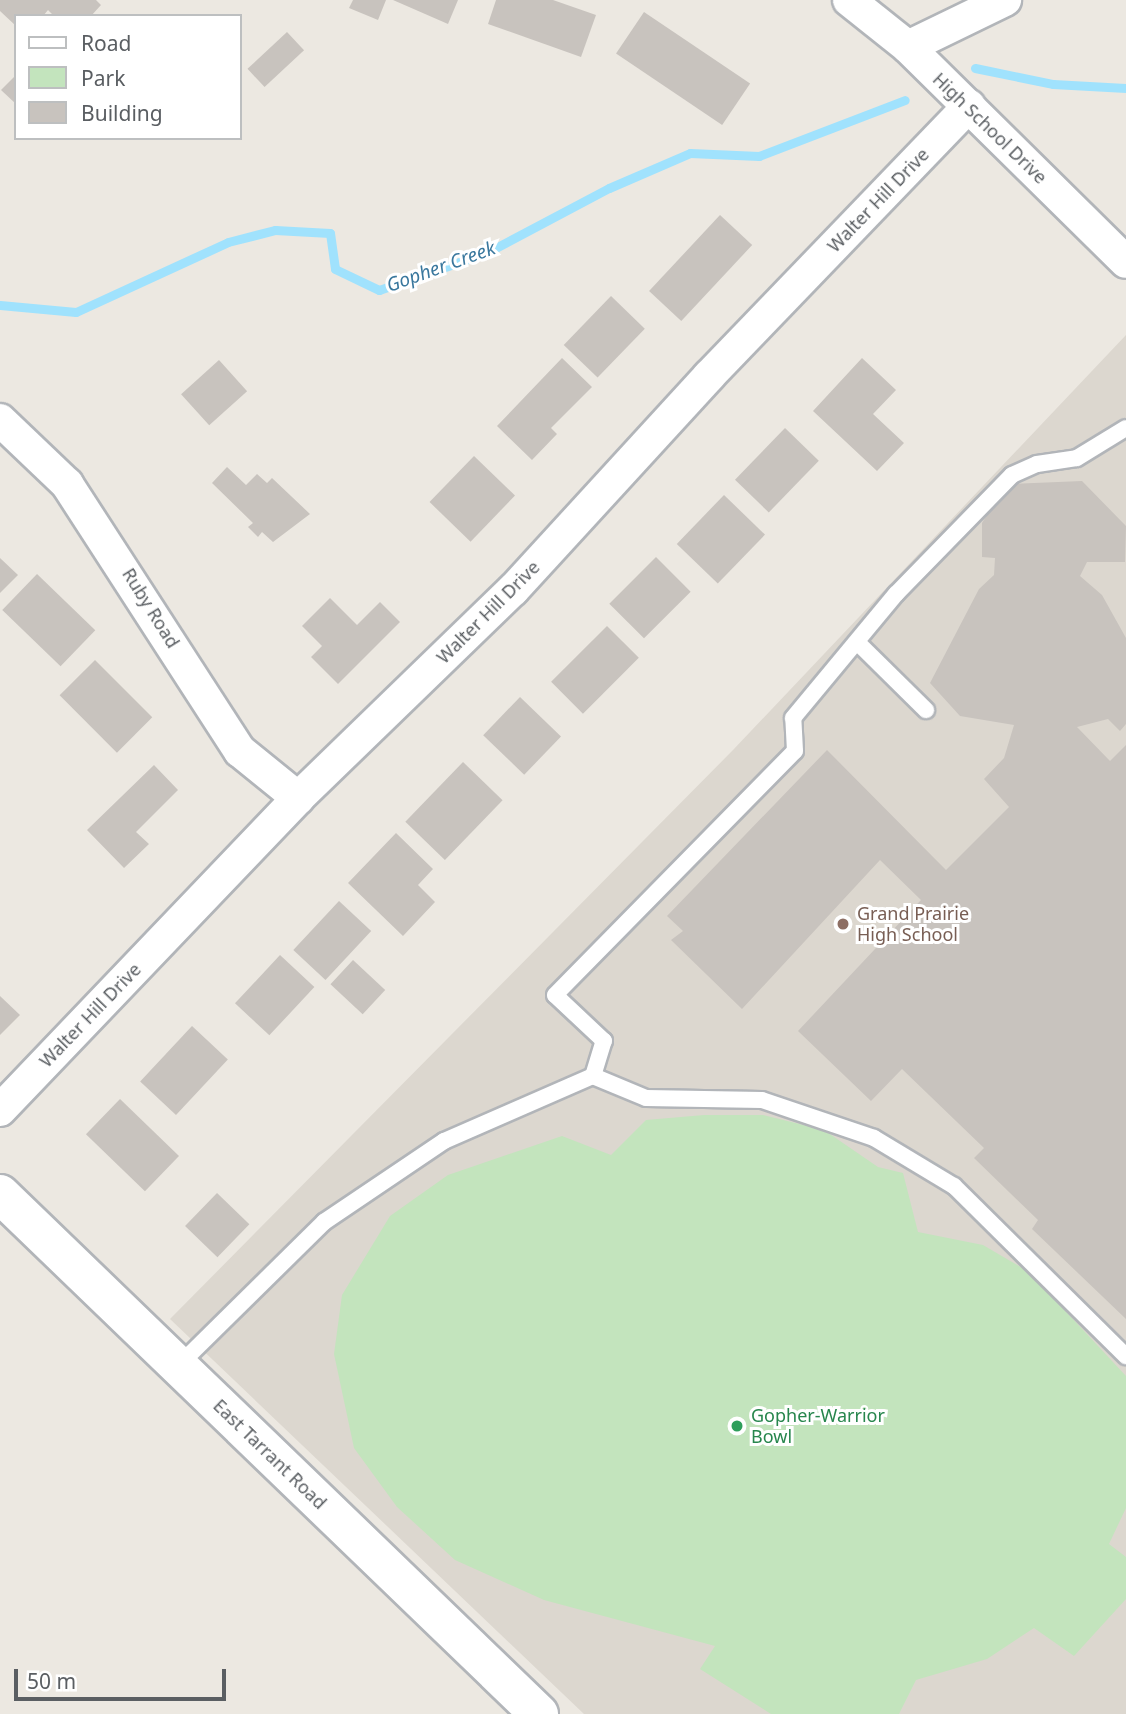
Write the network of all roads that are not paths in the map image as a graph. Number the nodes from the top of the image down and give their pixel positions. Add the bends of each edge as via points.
1 (849, 0) edge
2 (1005, 0) edge
3 (908, 47) junction
4 (969, 106) junction
5 (1126, 261) edge
6 (0, 420) edge
7 (1122, 433) edge
8 (857, 642) junction
9 (926, 710) dead end
10 (298, 797) junction
11 (593, 1076) junction
12 (0, 1110) edge
13 (0, 1195) edge
14 (1126, 1356) edge
15 (178, 1366) junction
16 (539, 1714) edge

1 - 3 street, High School Drive
2 - 3 street
3 - 4 street, High School Drive
4 - 5 street, High School Drive
4 - 10 street, Walter Hill Drive via 709,376 513,590
6 - 10 street, Ruby Road via 67,484 240,751
7 - 8 lane via 1077,458 1037,464 1012,475 896,594
8 - 9 lane
8 - 11 lane via 793,718 795,751 555,995 604,1041
10 - 12 street, Walter Hill Drive
11 - 14 lane via 646,1098 762,1100 874,1138 954,1186
11 - 15 lane via 444,1141 324,1222
13 - 15 street, East Tarrant Road
15 - 16 street, East Tarrant Road

